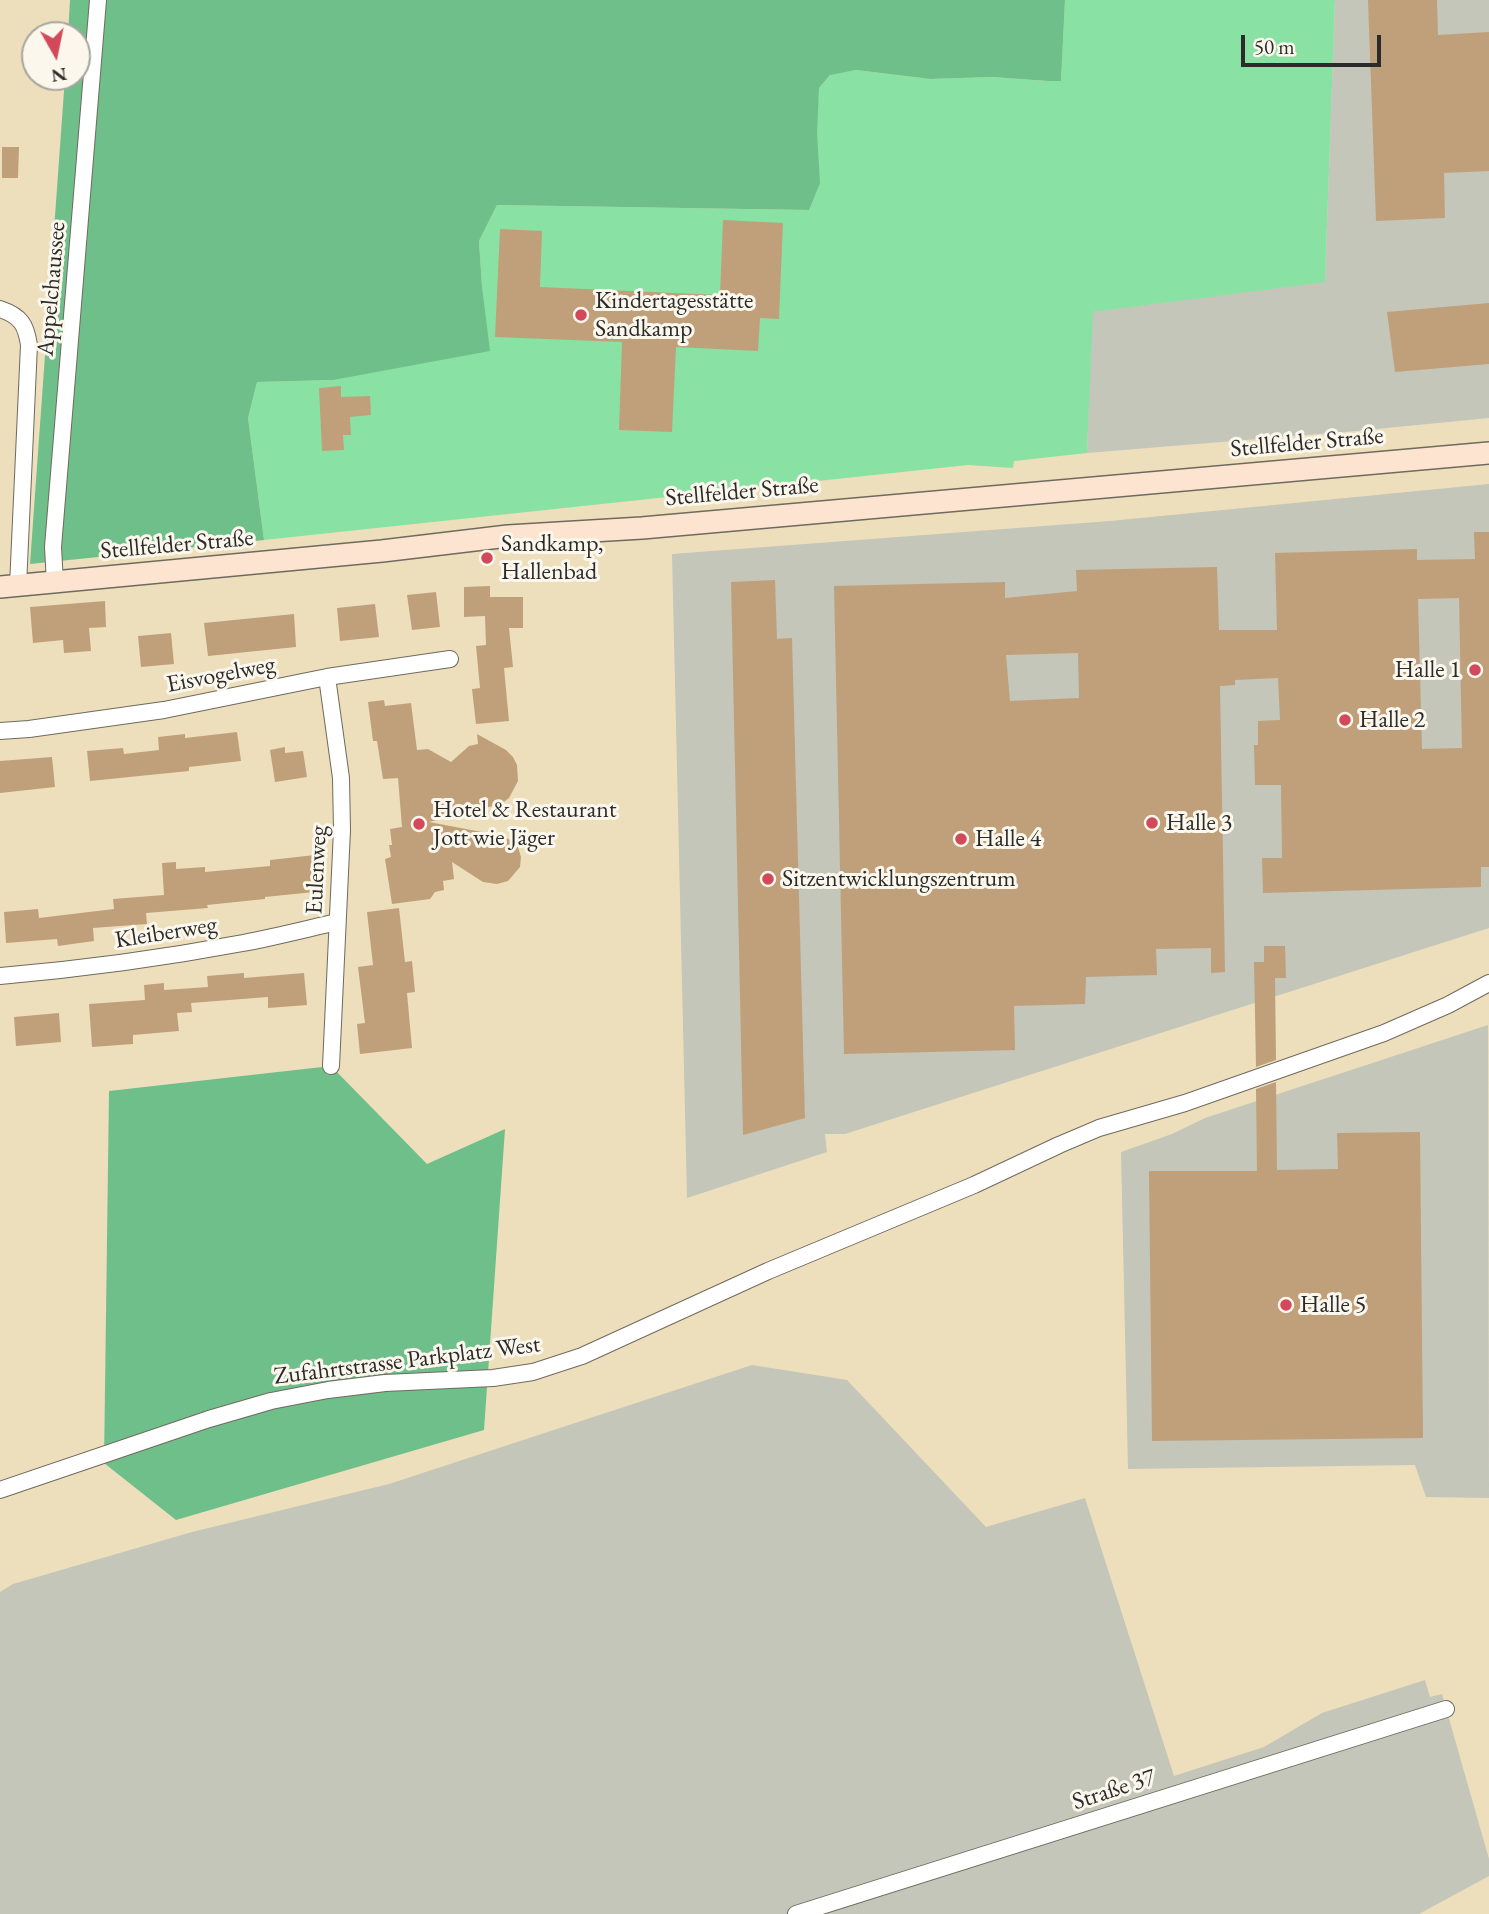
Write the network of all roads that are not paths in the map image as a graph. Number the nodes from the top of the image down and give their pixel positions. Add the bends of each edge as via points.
1 (98, 0) edge
2 (0, 309) edge
3 (1489, 453) edge
4 (55, 583) junction
5 (9, 587) edge
6 (450, 659) dead end
7 (327, 677) junction
8 (0, 731) edge
9 (337, 922) junction
10 (0, 976) edge
11 (1489, 984) edge
12 (331, 1066) dead end
13 (0, 1490) edge
14 (1446, 1709) dead end
15 (796, 1914) edge

1 - 4 street, Appelchaussee via 53,547
2 - 5 street via 20,319 29,345
3 - 4 street, Stellfelder Straße via 508,536
4 - 5 street, Stellfelder Straße
6 - 7 street, Eisvogelweg
7 - 8 street, Eisvogelweg via 164,710
7 - 9 street, Eulenweg via 341,778
9 - 10 street, Kleiberweg via 161,958
9 - 12 street, Eulenweg
11 - 13 street, Zufahrtstrasse Parkplatz West via 1384,1033 1059,1145 582,1356 534,1372 493,1378 385,1383 271,1401
14 - 15 street, Straße 37

